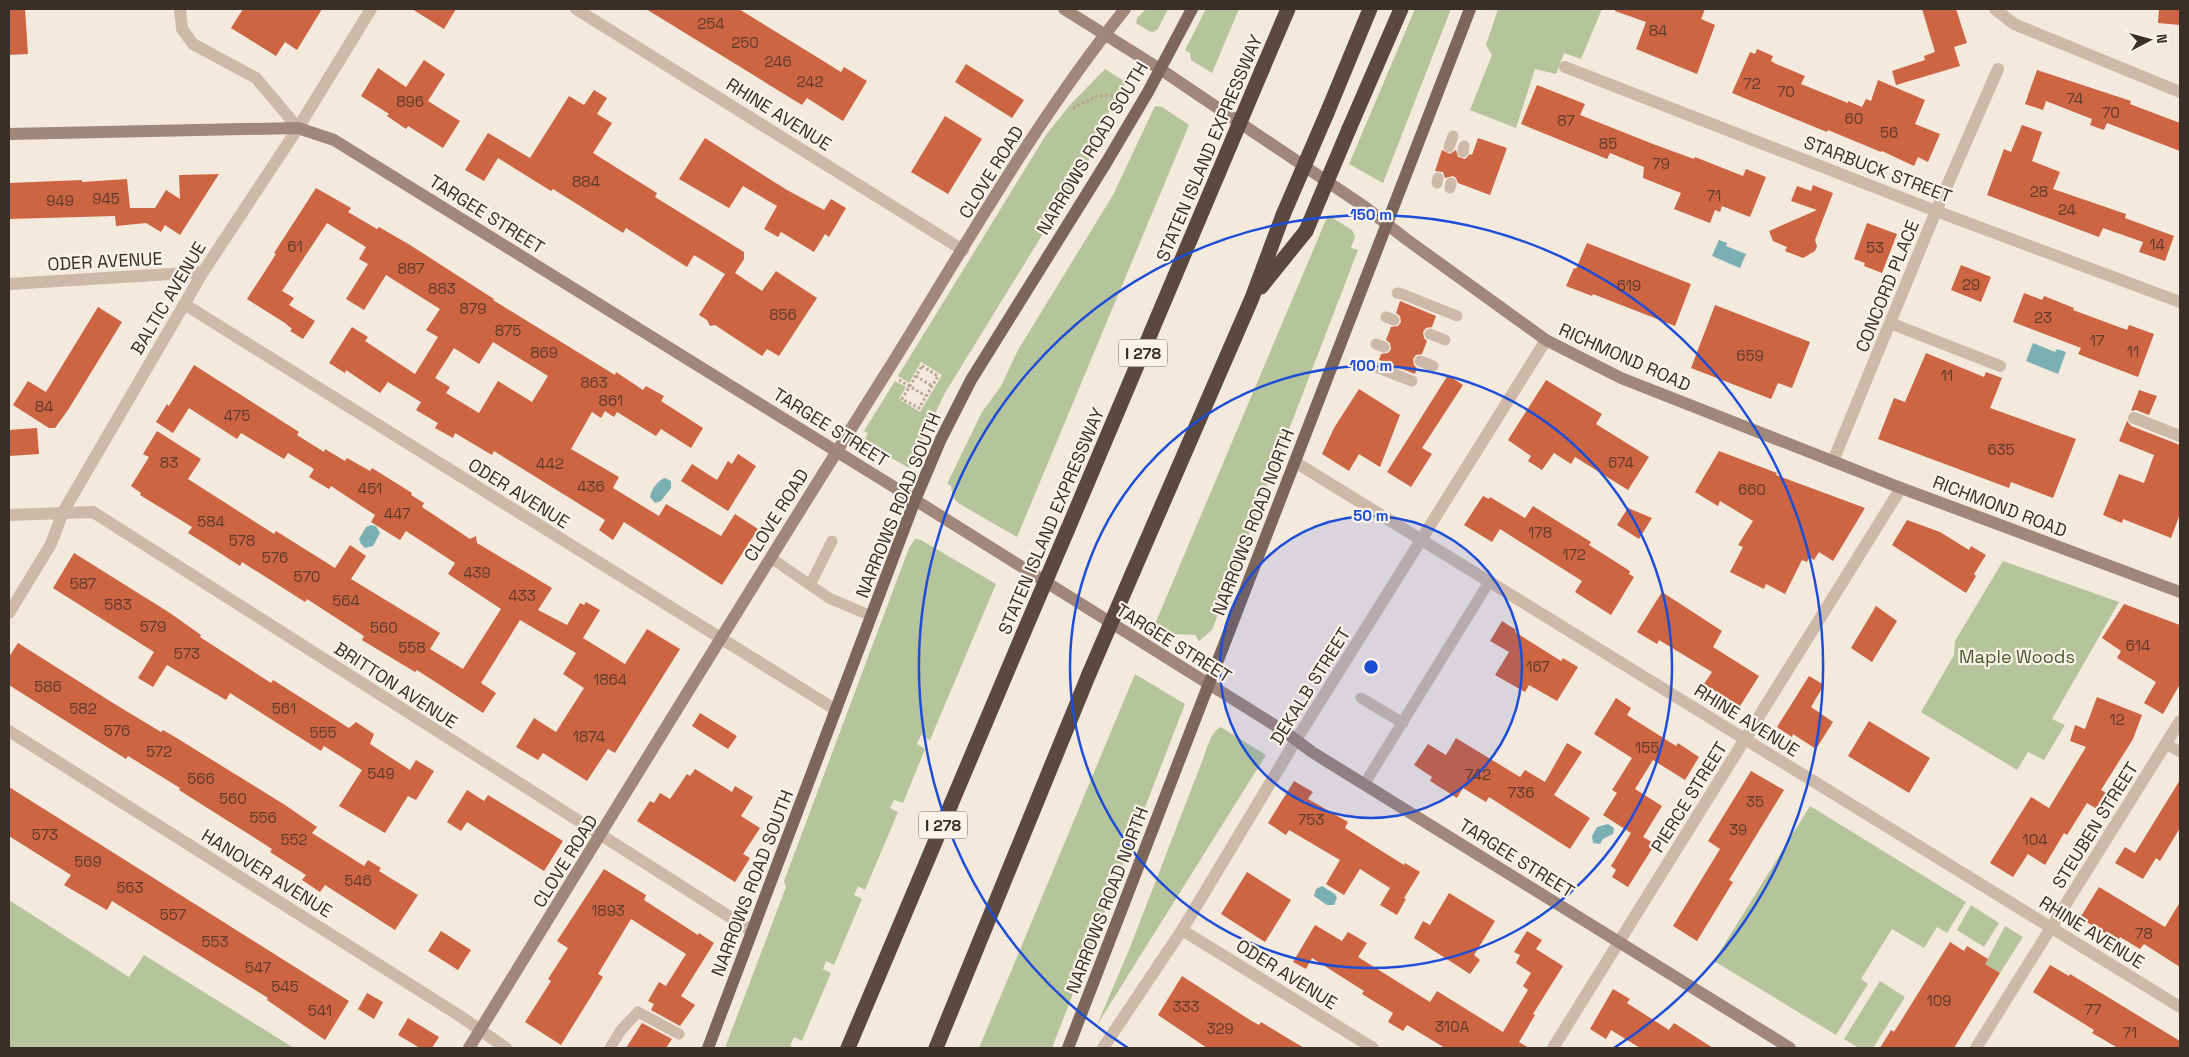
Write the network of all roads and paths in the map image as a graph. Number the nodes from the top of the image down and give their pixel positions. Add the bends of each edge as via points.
1 (180, 9) edge
2 (371, 9) edge
3 (576, 9) edge
4 (1064, 9) edge
5 (1125, 9) edge
6 (1192, 9) edge
7 (1288, 9) edge
8 (1370, 9) edge
9 (1401, 9) edge
10 (1470, 9) edge
11 (1996, 9) edge
12 (1104, 34) junction
13 (1565, 67) dead end
14 (1160, 69) junction
15 (1998, 69) dead end
16 (2180, 92) edge
17 (1125, 94) dead end
18 (1068, 111) dead end
19 (298, 128) junction
20 (9, 134) edge
21 (1936, 211) junction
22 (1387, 223) junction
23 (963, 250) junction
24 (203, 272) junction
25 (9, 284) edge
26 (1397, 294) dead end
27 (1252, 298) junction
28 (2180, 302) edge
29 (184, 304) junction
30 (1457, 316) dead end
31 (1890, 323) junction
32 (1430, 334) dead end
33 (1445, 340) dead end
34 (1546, 340) junction
35 (1420, 360) dead end
36 (1433, 366) dead end
37 (2000, 366) dead end
38 (1376, 367) dead end
39 (916, 376) junction
40 (896, 378) dead end
41 (1412, 381) dead end
42 (910, 386) junction
43 (932, 386) junction
44 (926, 396) junction
45 (2134, 418) dead end
46 (2180, 436) edge
47 (836, 452) junction
48 (1833, 461) junction
49 (1295, 462) junction
50 (1901, 488) junction
51 (915, 500) junction
52 (63, 512) junction
53 (9, 515) edge
54 (1421, 540) junction
55 (832, 541) dead end
56 (771, 558) junction
57 (1489, 582) junction
58 (810, 585) junction
59 (2180, 592) edge
60 (9, 613) edge
61 (872, 616) junction
62 (721, 640) junction
63 (1209, 685) junction
64 (1361, 698) dead end
65 (836, 710) junction
66 (2180, 721) edge
67 (1402, 723) junction
68 (9, 731) edge
69 (1296, 740) junction
70 (1746, 740) junction
71 (2166, 744) junction
72 (2180, 752) edge
73 (1365, 784) junction
74 (600, 836) junction
75 (2052, 928) junction
76 (1182, 930) junction
77 (752, 932) junction
78 (1619, 942) junction
79 (2180, 1007) edge
80 (862, 1015) junction
81 (480, 1030) junction
82 (679, 1034) dead end
83 (469, 1048) edge
84 (506, 1048) edge
85 (610, 1048) edge
86 (708, 1048) edge
87 (840, 1048) edge
88 (848, 1048) edge
89 (936, 1048) edge
90 (1068, 1048) edge
91 (1102, 1048) edge
92 (1373, 1048) edge
93 (1553, 1048) edge
94 (1790, 1048) edge
95 (1976, 1048) edge

1 - 19 street via 182,29 193,44 256,78
2 - 19 street, BALTIC AVENUE
3 - 23 street, RHINE AVENUE
4 - 12 main road, RICHMOND ROAD
5 - 12 main road, CLOVE ROAD
6 - 14 main road, NARROWS ROAD SOUTH
7 - 80 highway, STATEN ISLAND EXPRESSWAY / I 278, bridge
8 - 27 highway, bridge
9 - 27 highway, bridge via 1306,231
10 - 22 main road, NARROWS ROAD NORTH
11 - 16 street via 2014,24
12 - 14 main road, RICHMOND ROAD
12 - 23 main road, CLOVE ROAD via 1027,147
13 - 21 street, STARBUCK STREET
14 - 22 main road, RICHMOND ROAD
14 - 51 main road, NARROWS ROAD SOUTH via 1106,163 971,380
15 - 21 street, CONCORD PLACE
17 - 18 path via 1097,96
19 - 20 main road, TARGEE STREET
19 - 24 street, BALTIC AVENUE
19 - 47 main road, TARGEE STREET via 345,146
21 - 28 street, STARBUCK STREET
21 - 31 street, CONCORD PLACE
22 - 34 main road, RICHMOND ROAD
22 - 49 main road, NARROWS ROAD NORTH
23 - 47 main road, CLOVE ROAD
24 - 25 street, ODER AVENUE
24 - 29 street, BALTIC AVENUE
26 - 30 lane
27 - 89 highway, bridge via 1089,674
29 - 52 street, BALTIC AVENUE
29 - 62 street, ODER AVENUE
31 - 37 street
31 - 48 street, CONCORD PLACE
32 - 33 lane
34 - 48 main road, RICHMOND ROAD via 1621,378
34 - 54 street, DEKALB STREET
35 - 36 lane
38 - 41 lane
39 - 42 path
39 - 43 path
39 - 43 path via 922,366 938,376
40 - 42 path
42 - 44 path
42 - 44 path via 902,398 919,408
43 - 44 path
45 - 46 street
47 - 51 main road, TARGEE STREET
47 - 56 main road, CLOVE ROAD
48 - 50 main road, RICHMOND ROAD
49 - 54 street, RHINE AVENUE
49 - 63 main road, NARROWS ROAD NORTH
50 - 59 main road, RICHMOND ROAD
50 - 70 street, PIERCE STREET
51 - 61 main road, NARROWS ROAD SOUTH
51 - 63 main road, TARGEE STREET
52 - 53 street, BRITTON AVENUE
52 - 60 street, BALTIC AVENUE via 51,544
52 - 74 street, BRITTON AVENUE via 93,512
54 - 57 street, RHINE AVENUE
54 - 69 street, DEKALB STREET
55 - 58 lane
56 - 58 lane
56 - 62 main road, CLOVE ROAD
57 - 67 lane
57 - 70 street, RHINE AVENUE
58 - 61 lane via 829,598
61 - 65 main road, NARROWS ROAD SOUTH
62 - 65 street, ODER AVENUE
62 - 74 main road, CLOVE ROAD
63 - 69 main road, TARGEE STREET
63 - 90 main road, NARROWS ROAD NORTH
64 - 67 lane
65 - 77 main road, NARROWS ROAD SOUTH
66 - 71 street, STEUBEN STREET
67 - 73 lane
68 - 81 street, HANOVER AVENUE
69 - 73 main road, TARGEE STREET
69 - 76 street, DEKALB STREET
70 - 75 street, RHINE AVENUE
70 - 78 street, PIERCE STREET
71 - 72 lane
71 - 75 street, STEUBEN STREET
73 - 78 main road, TARGEE STREET
74 - 77 street, BRITTON AVENUE
74 - 81 main road, CLOVE ROAD
75 - 79 street, RHINE AVENUE
75 - 95 street, STEUBEN STREET
76 - 91 street, DEKALB STREET
76 - 92 street, ODER AVENUE
77 - 86 main road, NARROWS ROAD SOUTH
78 - 93 street, PIERCE STREET
78 - 94 main road, TARGEE STREET
80 - 87 highway
80 - 88 highway, STATEN ISLAND EXPRESSWAY / I 278
81 - 83 main road, CLOVE ROAD
81 - 84 street, HANOVER AVENUE
82 - 85 lane via 638,1012

